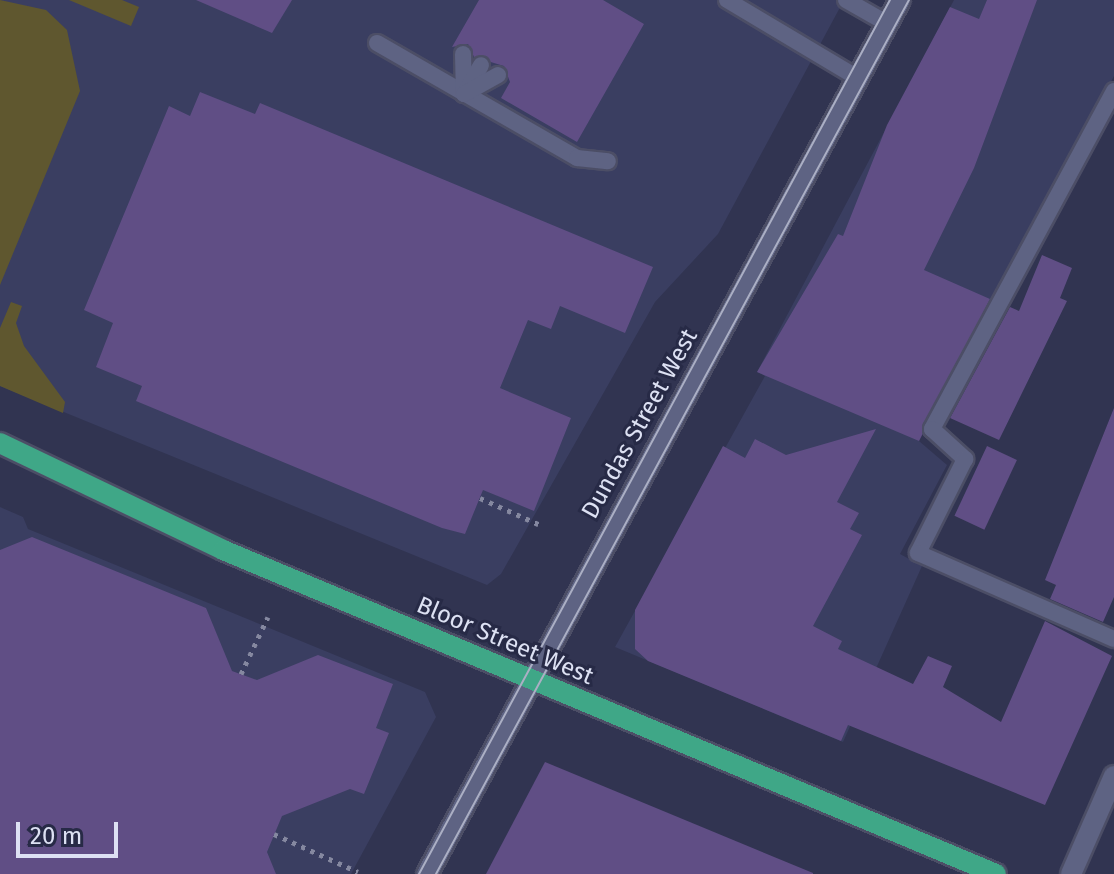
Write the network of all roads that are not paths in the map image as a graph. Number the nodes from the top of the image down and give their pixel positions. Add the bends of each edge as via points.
1 (727, 0) edge
2 (846, 0) edge
3 (900, 0) edge
4 (888, 24) junction
5 (377, 43) dead end
6 (463, 54) dead end
7 (481, 65) dead end
8 (498, 75) dead end
9 (858, 78) junction
10 (1114, 91) edge
11 (464, 94) junction
12 (608, 161) dead end
13 (0, 443) edge
14 (1114, 639) edge
15 (530, 680) junction
16 (1114, 776) edge
17 (427, 874) edge
18 (996, 874) edge
19 (1071, 874) edge

1 - 9 lane
2 - 4 lane
3 - 4 main road, Dundas Street West
4 - 9 main road, Dundas Street West
5 - 11 lane
6 - 11 lane
7 - 11 lane
8 - 11 lane
9 - 15 main road, Dundas Street West
10 - 14 lane via 932,429 965,459 918,553
11 - 12 lane via 577,158
13 - 15 main road, Bloor Street West via 223,550
15 - 17 main road, Dundas Street West
15 - 18 main road, Bloor Street West
16 - 19 main road

